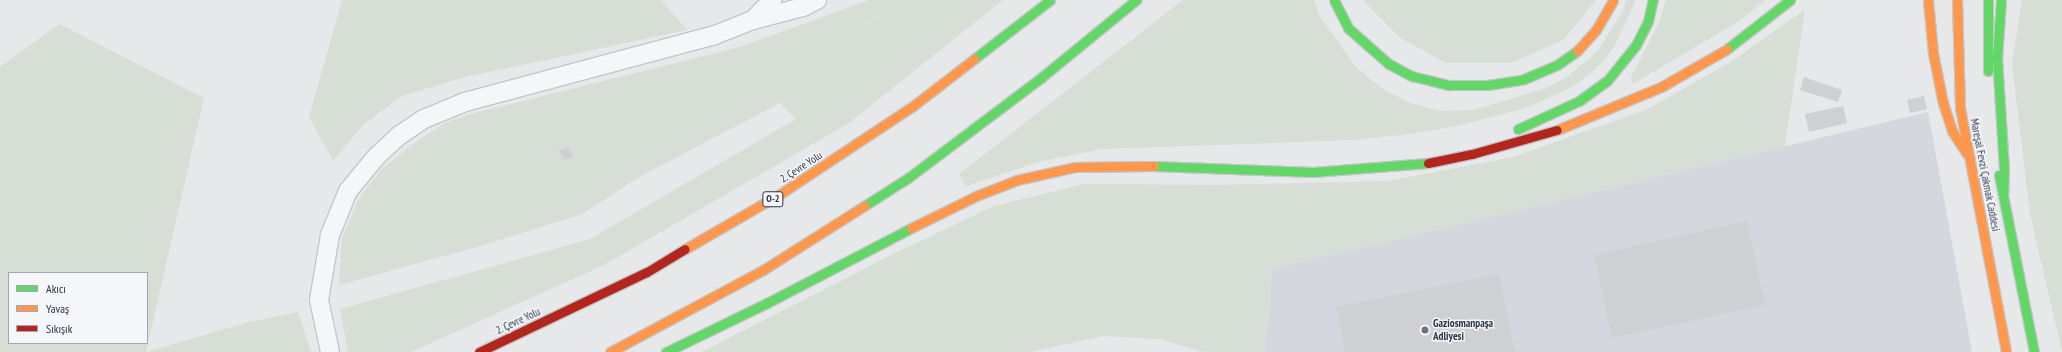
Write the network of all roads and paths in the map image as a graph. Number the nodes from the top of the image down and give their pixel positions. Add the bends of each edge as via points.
1 (772, 0) edge
2 (817, 0) edge
3 (1136, 0) edge
4 (1334, 0) edge
5 (1613, 0) edge
6 (1653, 0) edge
7 (1790, 0) edge
8 (1928, 0) edge
9 (1957, 0) edge
10 (1988, 0) edge
11 (2001, 0) edge
12 (1047, 2) edge
13 (753, 20) junction
14 (1509, 132) dead end
15 (1448, 149) dead end
16 (1967, 154) junction
17 (1388, 167) junction
18 (2003, 193) junction
19 (330, 352) edge
20 (479, 352) edge
21 (610, 352) edge
22 (666, 352) edge
23 (2006, 352) edge
24 (2034, 352) edge

1 - 13 street
2 - 13 street via 803,7
3 - 21 main road via 996,114 908,178 763,270
4 - 5 main road via 1348,28 1365,46 1389,64 1412,76 1449,85 1488,85 1524,79 1557,65 1578,51 1592,35
6 - 14 main road via 1648,21 1636,46 1607,81 1566,108
7 - 17 main road via 1724,51 1625,103 1554,131 1472,154 1436,162
8 - 16 main road via 1933,53 1944,103 1952,131
9 - 16 main road, Mareşal Fevzi Çakmak Caddesi via 1959,95
10 - 18 main road via 1987,35 1992,120
11 - 18 main road via 1997,29
12 - 20 main road, 2. Çevre Yolu / O-2 via 913,106 780,194 647,272
13 - 19 street via 715,35 465,102 424,119 400,135 376,156 348,191 330,235 319,300
15 - 17 main road
16 - 23 main road, Mareşal Fevzi Çakmak Caddesi
17 - 22 main road via 1270,172 1124,165 1050,171 1017,180 976,196
18 - 24 main road, Mareşal Fevzi Çakmak Caddesi

